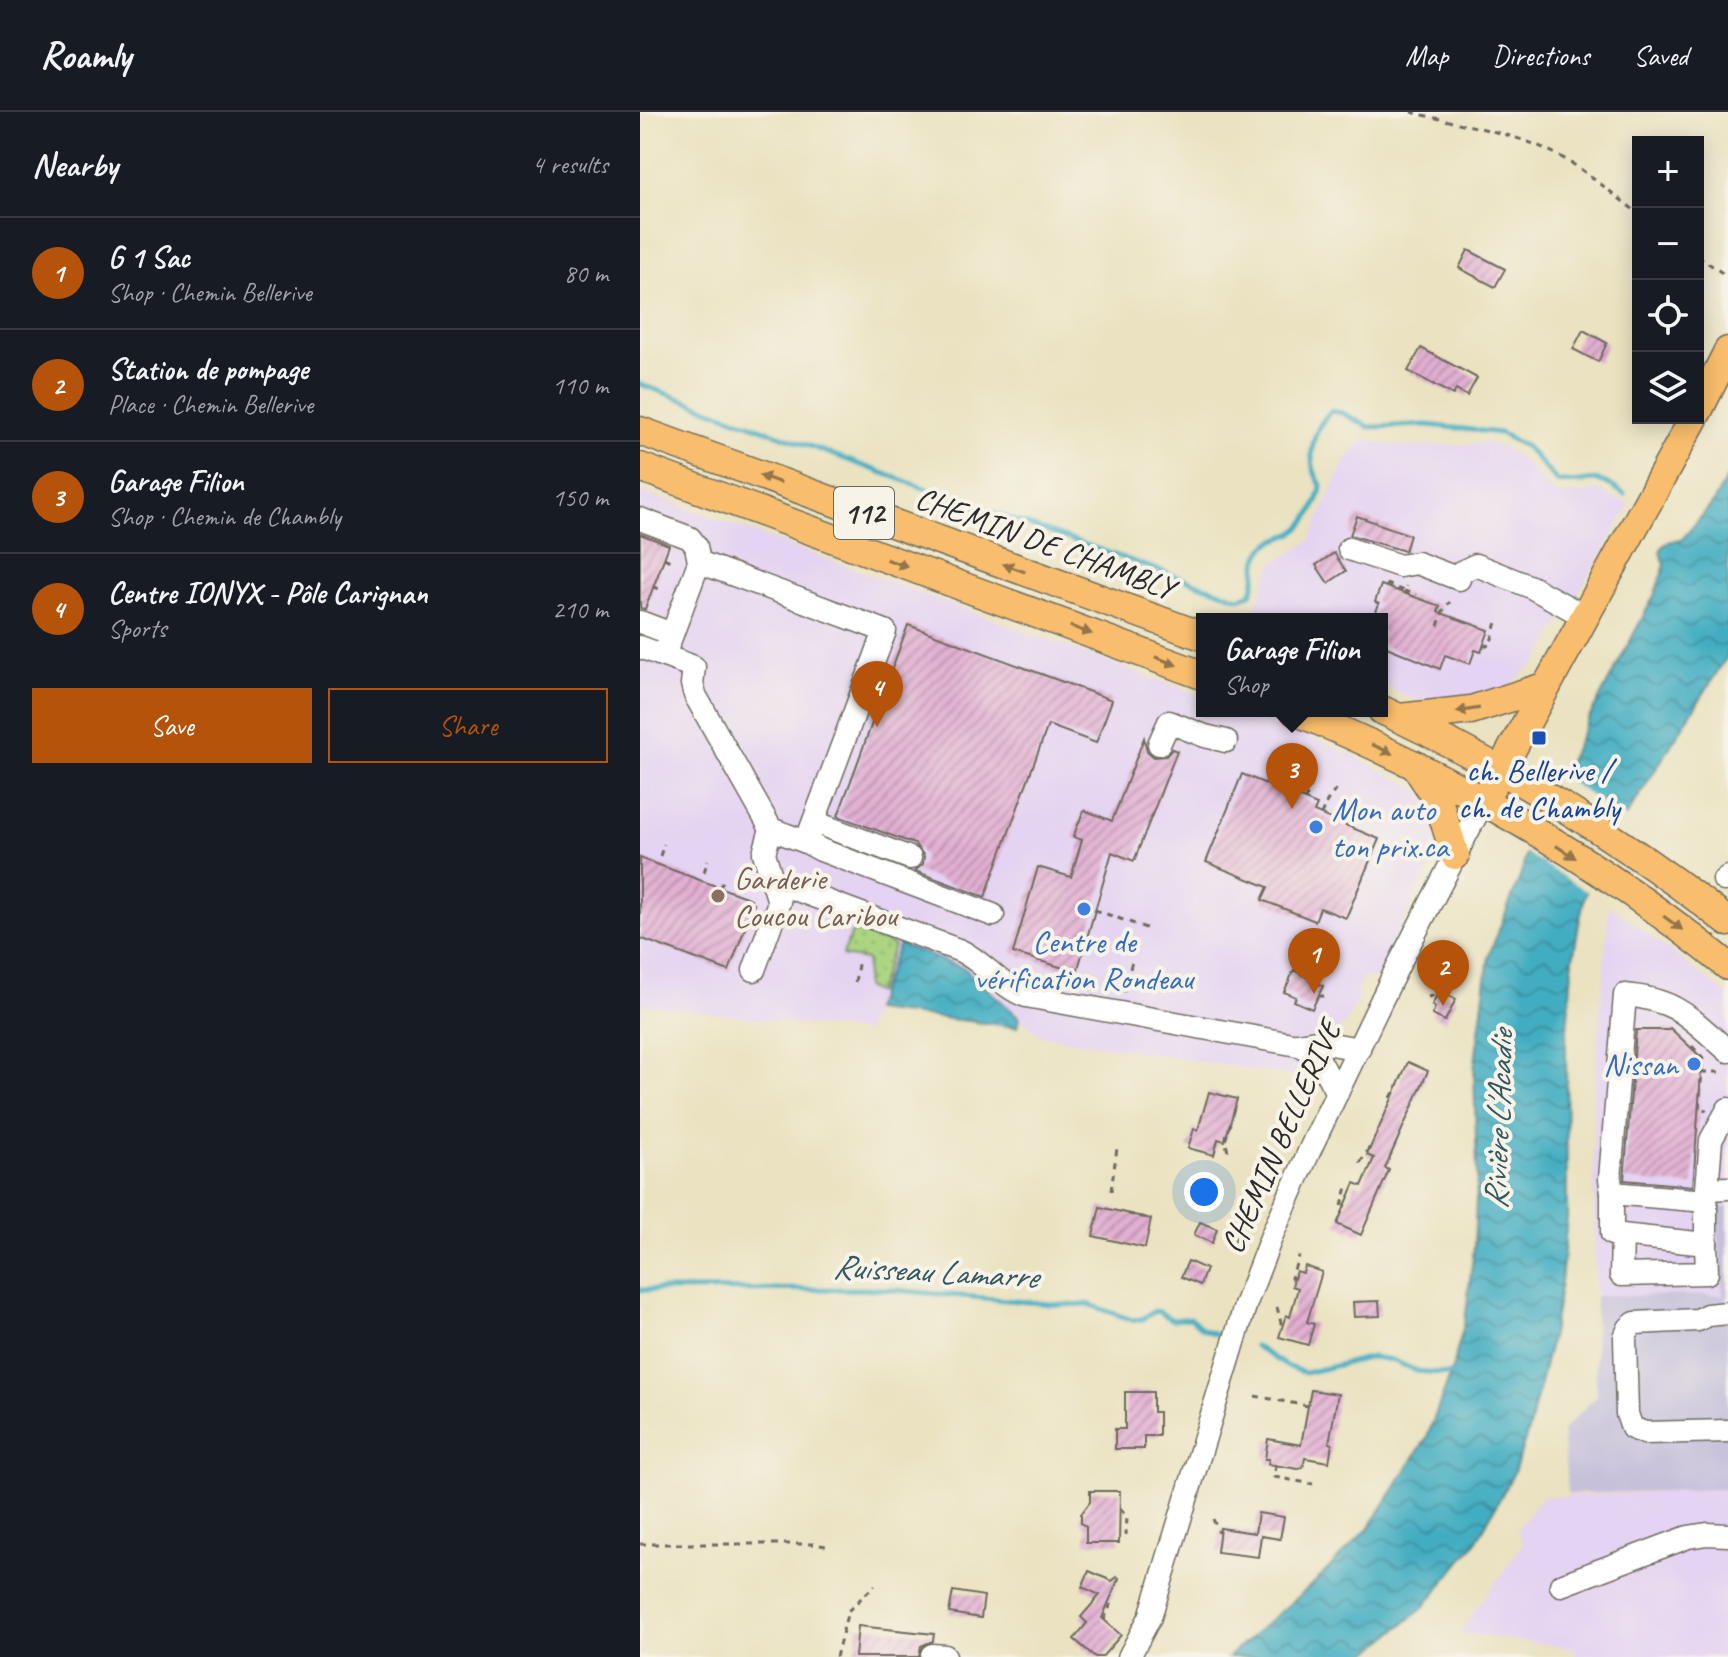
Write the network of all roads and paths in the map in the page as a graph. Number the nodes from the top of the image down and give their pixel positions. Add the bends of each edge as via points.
1 (1411, 112) edge
2 (1632, 209) edge
3 (1704, 260) edge
4 (1728, 277) edge
5 (1728, 351) edge
6 (1704, 399) edge
7 (1691, 424) edge
8 (640, 431) edge
9 (642, 470) edge
10 (640, 519) edge
11 (1349, 549) dead end
12 (664, 558) dead end
13 (670, 561) dead end
14 (699, 562) junction
15 (653, 587) dead end
16 (660, 589) dead end
17 (1404, 591) dead end
18 (1416, 595) dead end
19 (1450, 602) dead end
20 (1584, 616) junction
21 (1498, 619) dead end
22 (640, 622) edge
23 (1438, 626) dead end
24 (672, 634) junction
25 (1196, 634) edge
26 (1483, 646) dead end
27 (640, 647) edge
28 (664, 656) junction
29 (1196, 673) edge
30 (1547, 686) junction
31 (1391, 714) edge
32 (1308, 717) edge
33 (1226, 741) dead end
34 (1159, 744) dead end
35 (1415, 765) junction
36 (1501, 770) junction
37 (1314, 778) dead end
38 (1337, 788) dead end
39 (1305, 800) dead end
40 (1484, 800) junction
41 (1321, 815) dead end
42 (771, 829) junction
43 (810, 832) junction
44 (664, 844) dead end
45 (1455, 855) junction
46 (660, 856) dead end
47 (910, 858) dead end
48 (708, 860) dead end
49 (704, 872) dead end
50 (724, 879) dead end
51 (773, 881) junction
52 (720, 887) dead end
53 (1095, 910) dead end
54 (993, 915) dead end
55 (1728, 922) edge
56 (1146, 928) dead end
57 (859, 959) dead end
58 (1132, 961) dead end
59 (1728, 966) edge
60 (754, 970) dead end
61 (855, 982) dead end
62 (1435, 995) dead end
63 (1318, 996) dead end
64 (1328, 996) dead end
65 (1428, 997) dead end
66 (1122, 1001) dead end
67 (1296, 1044) junction
68 (1692, 1048) dead end
69 (1359, 1049) junction
70 (1728, 1051) edge
71 (1701, 1072) junction
72 (1728, 1072) edge
73 (1397, 1086) dead end
74 (1337, 1093) junction
75 (1391, 1098) dead end
76 (1698, 1115) joint
77 (1724, 1116) edge
78 (1230, 1124) dead end
79 (1371, 1145) dead end
80 (1117, 1148) dead end
81 (1228, 1151) dead end
82 (1360, 1163) dead end
83 (1347, 1187) dead end
84 (1111, 1191) dead end
85 (1612, 1193) junction
86 (1714, 1193) edge
87 (1342, 1206) dead end
88 (1128, 1214) dead end
89 (1147, 1218) dead end
90 (1238, 1235) dead end
91 (1622, 1235) junction
92 (1706, 1244) junction
93 (1230, 1252) dead end
94 (1299, 1256) dead end
95 (1294, 1279) dead end
96 (1277, 1307) dead end
97 (1728, 1313) edge
98 (1282, 1327) dead end
99 (1255, 1396) dead end
100 (1308, 1406) dead end
101 (1728, 1431) edge
102 (1276, 1465) dead end
103 (1313, 1484) dead end
104 (1120, 1509) dead end
105 (1213, 1519) dead end
106 (1219, 1533) dead end
107 (1126, 1535) dead end
108 (1728, 1535) edge
109 (640, 1544) edge
110 (831, 1547) dead end
111 (875, 1585) dead end
112 (1561, 1585) dead end
113 (1111, 1604) dead end
114 (1104, 1620) dead end
115 (836, 1657) edge
116 (1129, 1657) edge

1 - 2 path via 1543,148
3 - 4 path
5 - 6 main road
7 - 20 main road, CHEMIN BELLERIVE
25 -> 8 main road, CHEMIN DE CHAMBLY / 112
9 -> 29 main road, 112
10 - 14 street via 690,538
11 - 20 street via 1400,566 1417,563 1459,579 1461,572 1476,565
12 - 13 path
14 - 24 street
14 - 43 street via 885,631
15 - 16 path
17 - 18 path
19 - 23 path
20 - 30 main road, CHEMIN BELLERIVE
21 - 26 path via 1490,645
22 - 24 street
24 - 28 street
27 - 28 street
28 - 42 street via 694,667 695,695
30 -> 31 main road via 1471,710
30 - 36 main road, CHEMIN BELLERIVE
31 - 36 main road
32 -> 35 main road
33 - 34 street via 1169,722
35 - 40 main road
35 - 45 main road via 1438,800
36 - 40 main road, CHEMIN BELLERIVE
36 - 55 main road via 1621,844
37 - 39 path
38 - 41 path
40 - 45 street, CHEMIN BELLERIVE
40 -> 59 main road via 1652,908
42 - 43 street
42 - 51 street via 764,853
43 - 47 street
43 - 54 street via 821,850
44 - 46 path
45 - 69 street, CHEMIN BELLERIVE
48 - 49 path
50 - 52 path
51 - 60 street via 779,902
51 - 67 street via 961,951 1026,996
53 - 56 path
57 - 61 path
58 - 66 path
62 - 65 path
63 - 64 path
67 - 69 street via 1316,1041
67 - 74 street via 1314,1054
68 - 71 path via 1703,1058
69 - 74 street, CHEMIN BELLERIVE
70 - 85 street via 1677,1007 1625,995
71 - 72 path
71 - 76 path
73 - 75 path
74 - 116 street, CHEMIN BELLERIVE via 1256,1274 1150,1617
76 - 77 street
77 - 86 street via 1702,1151
78 - 81 path
79 - 82 path
80 - 84 path
83 - 87 path
85 - 86 street
85 - 91 street via 1612,1234
86 - 92 street
88 - 89 path
90 - 93 path
91 - 92 street
91 - 92 street via 1621,1275 1707,1273
94 - 95 path
96 - 98 path
97 - 101 street via 1635,1323 1625,1337 1632,1428 1645,1433
99 - 100 path
102 - 103 path via 1274,1477
104 - 107 path via 1127,1517
105 - 106 path
108 - 112 street via 1688,1537
109 - 110 path
111 - 115 path via 848,1611
113 - 114 path

